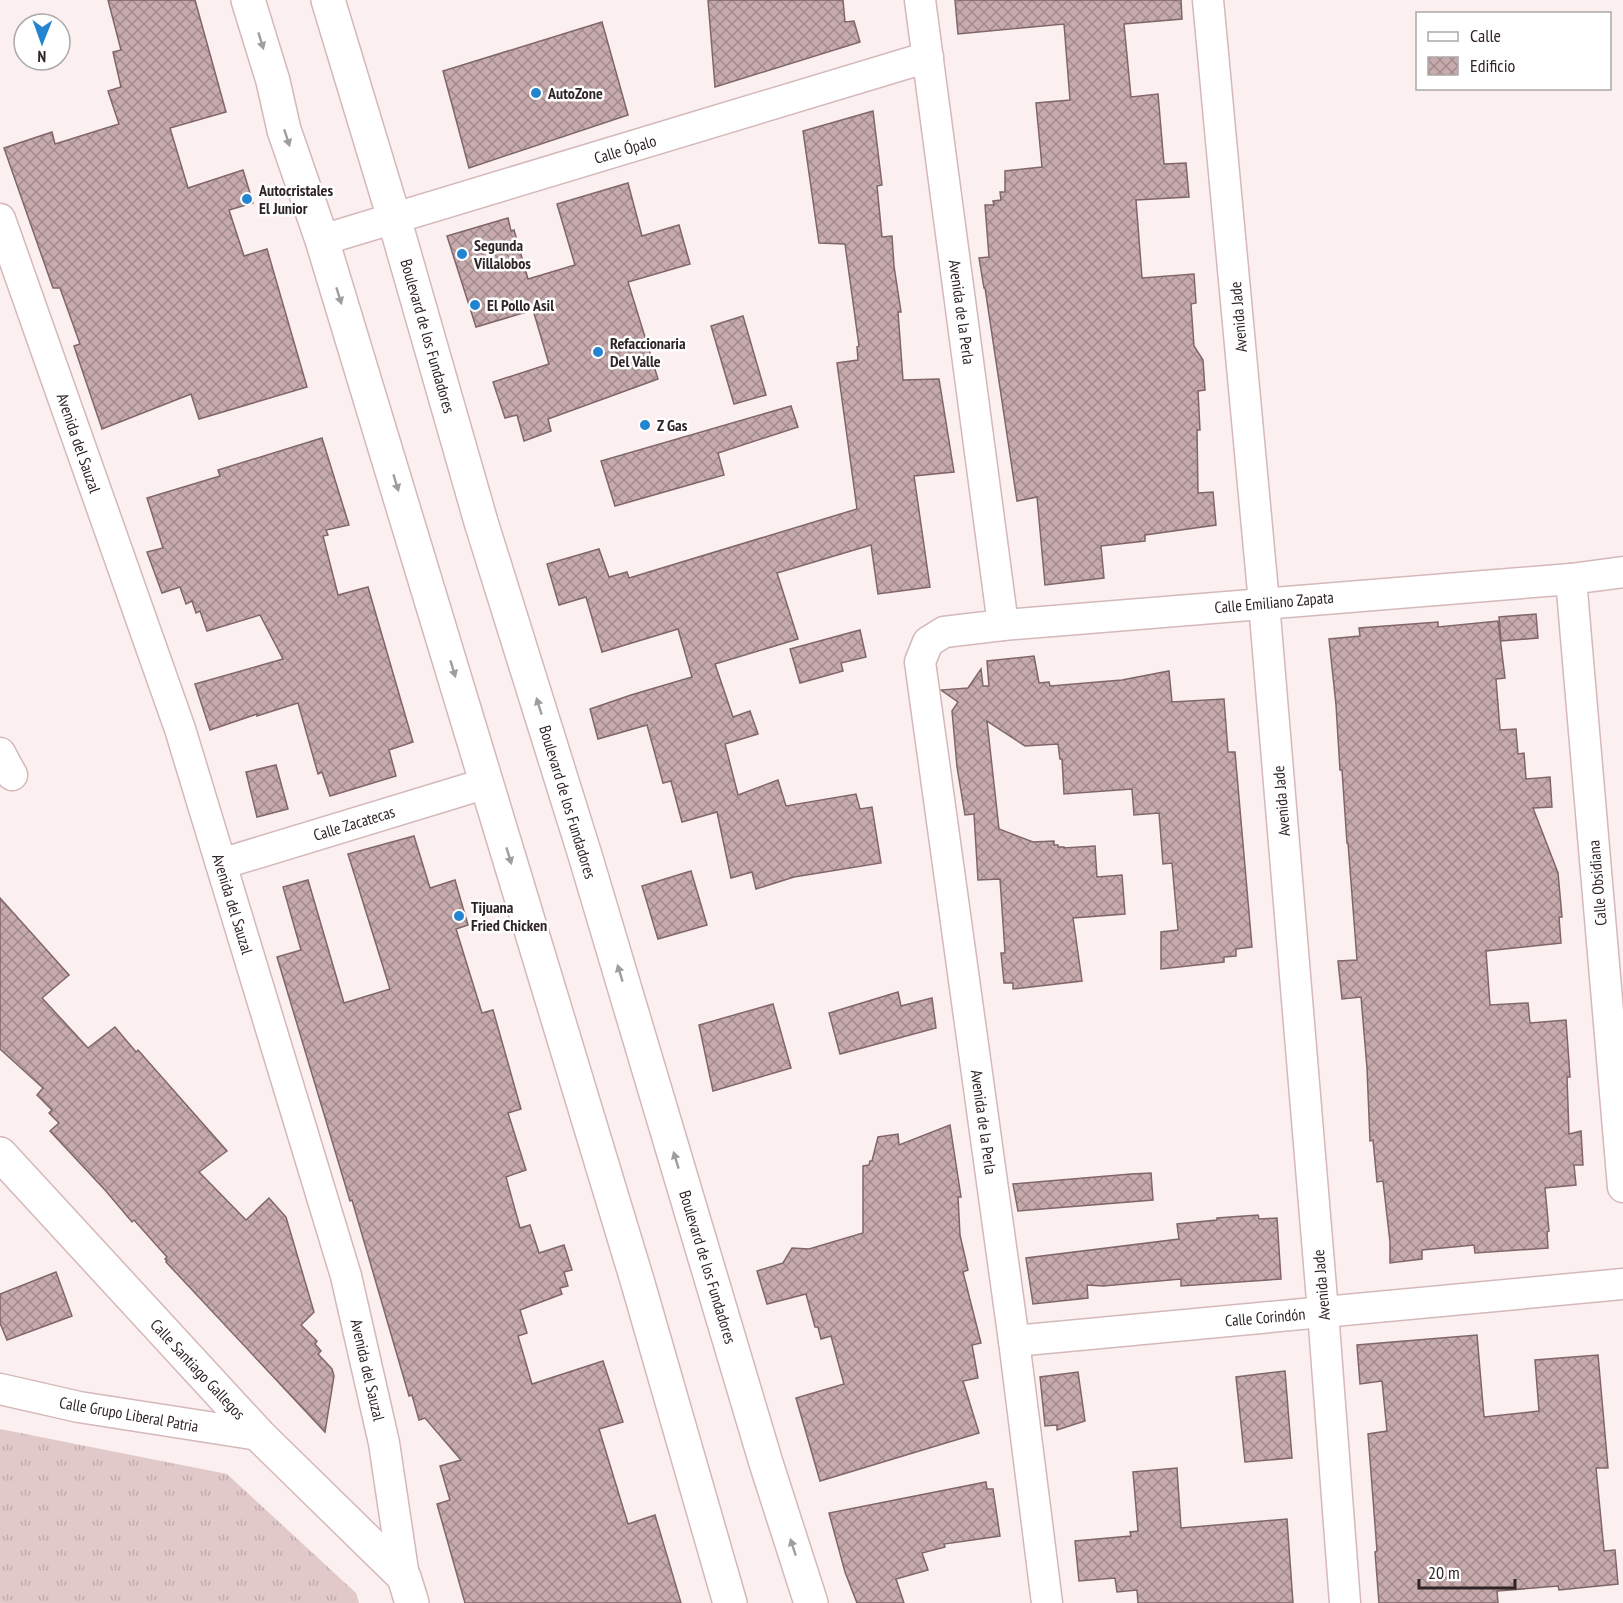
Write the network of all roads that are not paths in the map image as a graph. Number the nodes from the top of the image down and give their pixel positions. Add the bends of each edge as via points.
1 (248, 0) edge
2 (328, 0) edge
3 (920, 0) edge
4 (1208, 0) edge
5 (928, 57) junction
6 (394, 218) junction
7 (0, 219) edge
8 (322, 240) junction
9 (1623, 572) edge
10 (1571, 579) junction
11 (1264, 603) junction
12 (1003, 625) junction
13 (928, 642) joint
14 (487, 783) junction
15 (221, 864) junction
16 (0, 1154) edge
17 (1623, 1187) edge
18 (1623, 1284) edge
19 (1323, 1312) junction
20 (1014, 1341) junction
21 (0, 1389) edge
22 (259, 1435) junction
23 (408, 1590) edge
24 (730, 1603) edge
25 (811, 1603) edge
26 (1047, 1603) edge
27 (1345, 1603) edge

1 -> 8 main road via 284,130
2 - 6 main road, Boulevard de los Fundadores
3 - 5 street, Avenida de la Perla
4 - 11 street, Avenida Jade
5 - 6 street, Calle Ópalo
5 - 12 street, Avenida de la Perla
6 - 8 street, Calle Ópalo
25 -> 6 main road, Boulevard de los Fundadores via 481,522
7 - 15 street, Avenida del Sauzal via 180,729
8 -> 14 main road
9 - 10 street, Calle Emiliano Zapata
10 - 11 street, Calle Emiliano Zapata
10 - 17 street, Calle Obsidiana
11 - 12 street, Calle Emiliano Zapata
11 - 19 street, Avenida Jade
12 - 13 street, Calle Emiliano Zapata via 944,632
13 - 20 street, Avenida de la Perla via 921,662
14 - 15 street, Calle Zacatecas
14 -> 24 main road via 634,1268
15 - 23 street, Avenida del Sauzal via 346,1276 384,1443
16 - 22 main road, Calle Santiago Gallegos
18 - 19 street, Calle Corindón
19 - 20 street, Calle Corindón
19 - 27 street, Avenida Jade
20 - 26 street, Avenida de la Perla
21 - 22 street, Calle Grupo Liberal Patria via 79,1407
22 - 23 main road, Calle Santiago Gallegos

